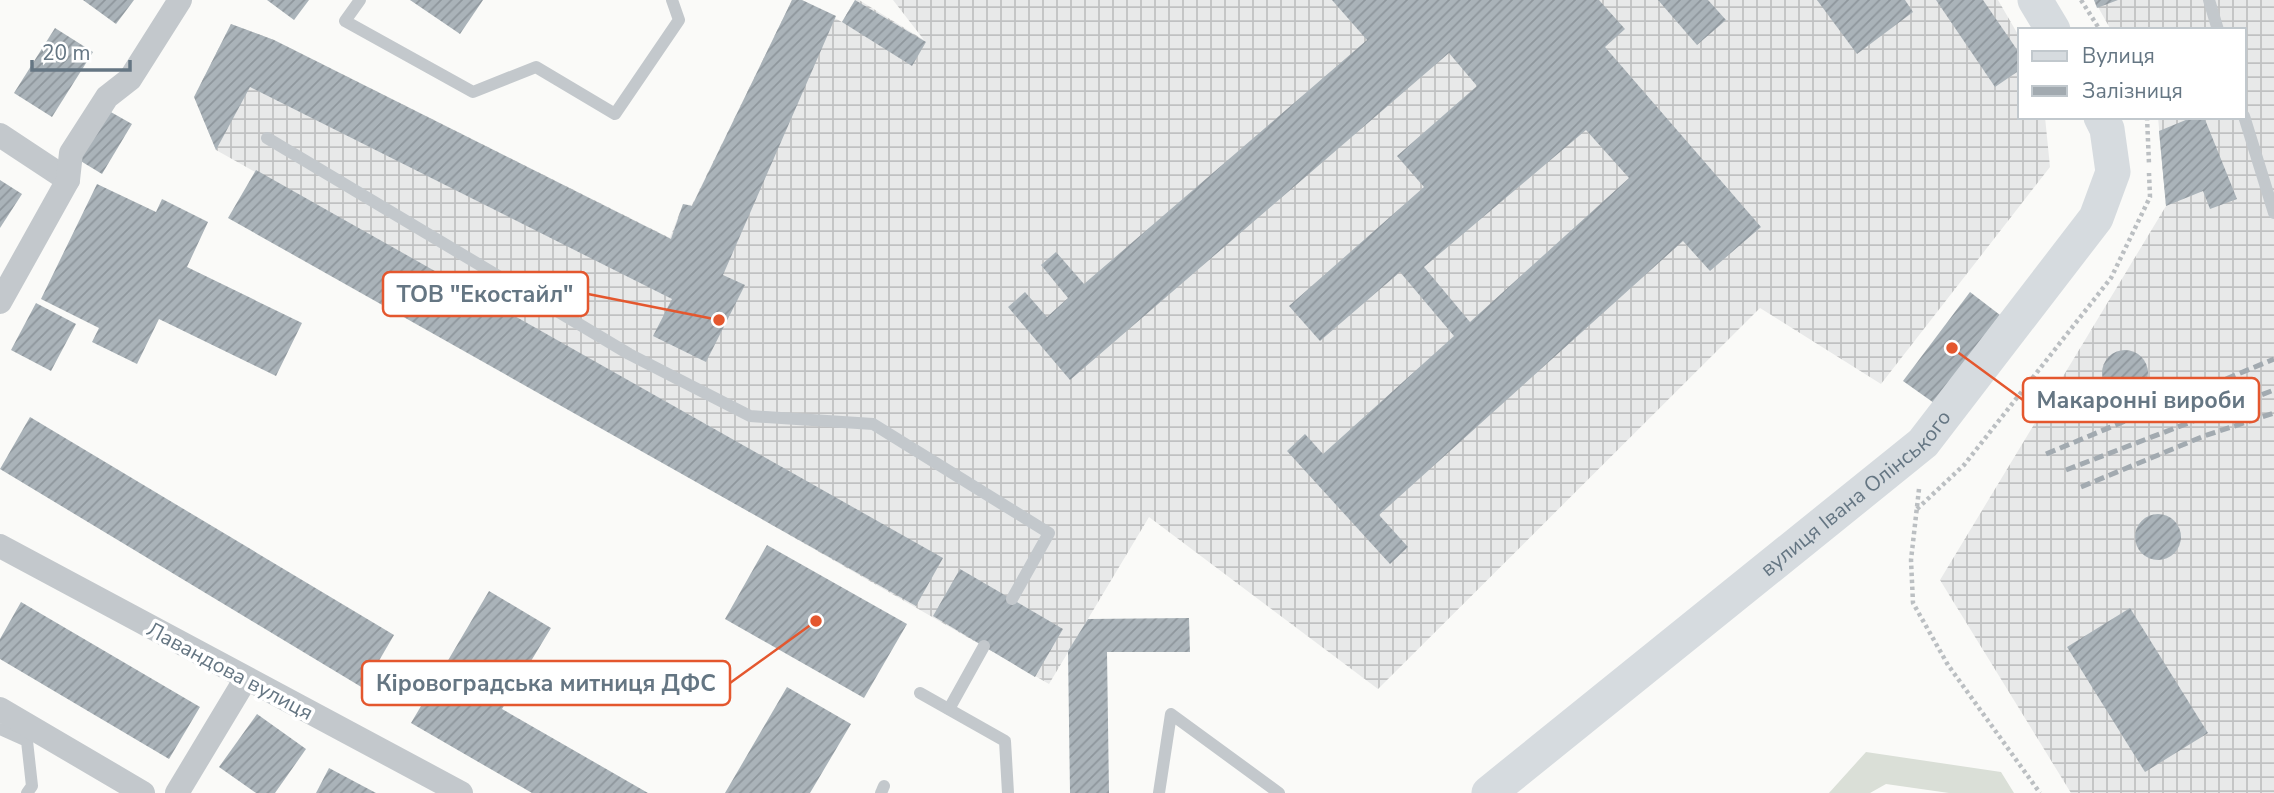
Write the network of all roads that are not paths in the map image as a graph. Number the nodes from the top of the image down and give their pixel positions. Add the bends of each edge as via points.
1 (180, 0) edge
2 (360, 0) edge
3 (672, 0) edge
4 (2035, 0) edge
5 (2209, 0) edge
6 (2052, 28) edge
7 (2217, 28) edge
8 (2102, 119) edge
9 (2245, 119) edge
10 (0, 135) edge
11 (267, 138) dead end
12 (68, 180) junction
13 (2274, 214) edge
14 (0, 302) edge
15 (0, 546) edge
16 (1012, 599) dead end
17 (984, 646) dead end
18 (246, 680) junction
19 (920, 693) dead end
20 (0, 709) edge
21 (949, 709) junction
22 (0, 729) edge
23 (27, 793) edge
24 (142, 793) edge
25 (177, 793) edge
26 (461, 793) edge
27 (1008, 793) edge
28 (1159, 793) edge
29 (1279, 793) edge
30 (1489, 793) edge

1 - 12 street via 130,79 107,97 71,153
2 - 3 lane via 345,21 474,92 536,67 615,114 679,20
4 - 6 street
5 - 7 lane
8 - 30 street, вулиця Івана Олінського via 2113,172 2096,218 1923,443
9 - 13 lane
10 - 12 street
11 - 16 lane via 629,354 750,416 873,424 885,431 1049,533
12 - 14 street
15 - 18 street, Лавандова вулиця
17 - 21 lane
18 - 25 street
18 - 26 street, Лавандова вулиця
19 - 21 lane
20 - 24 street
21 - 27 lane via 1005,741
22 - 23 lane via 27,741 32,786
28 - 29 lane via 1171,714

